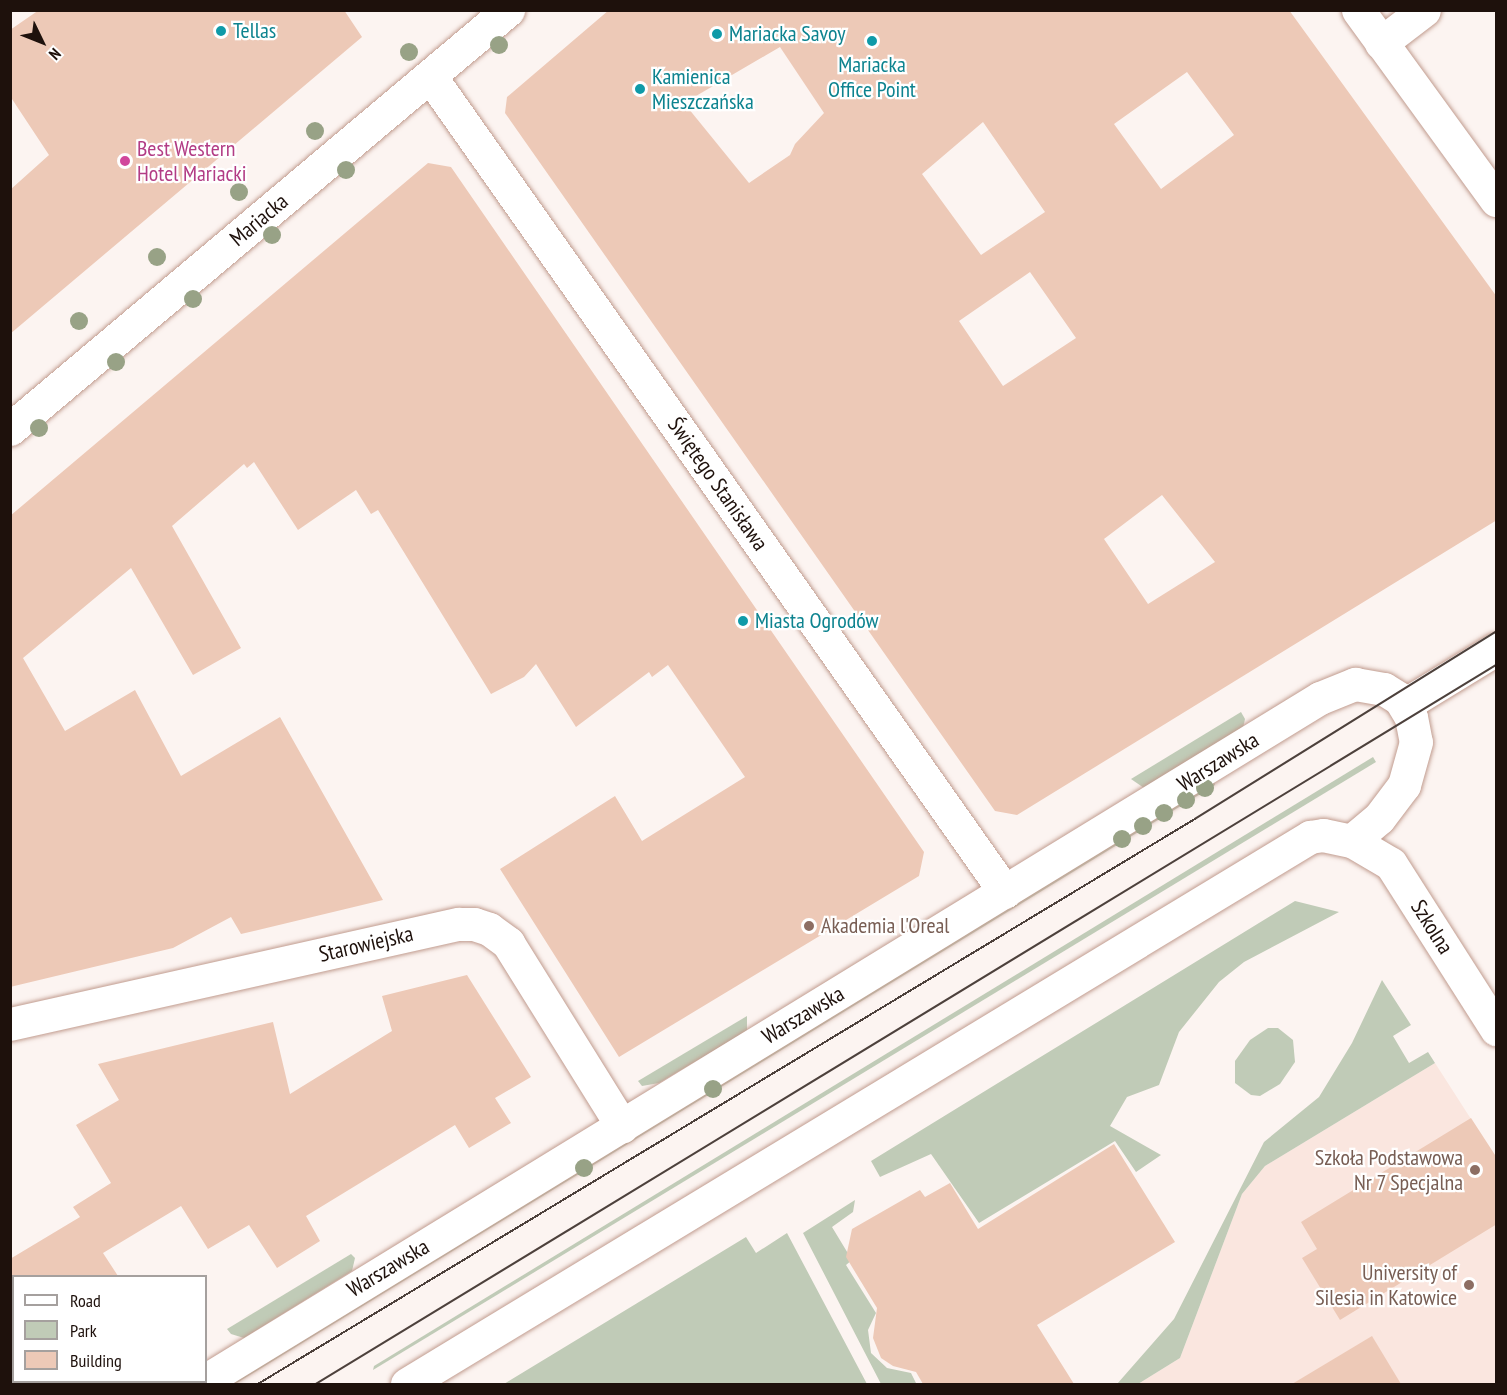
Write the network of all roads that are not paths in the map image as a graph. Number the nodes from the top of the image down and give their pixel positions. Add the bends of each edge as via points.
1 (508, 10) edge
2 (1358, 10) edge
3 (1424, 10) edge
4 (1381, 43) junction
5 (430, 76) junction
6 (1497, 200) edge
7 (10, 429) edge
8 (1497, 649) edge
9 (1406, 704) junction
10 (1352, 841) junction
11 (1005, 892) junction
12 (10, 1024) edge
13 (1497, 1029) edge
14 (622, 1126) junction
15 (207, 1379) edge
16 (407, 1384) edge

1 - 5 street, Mariacka
2 - 4 street
3 - 4 street
4 - 6 street
5 - 7 street, Mariacka
5 - 11 street, Świętego Stanisława
8 - 9 street
9 - 10 street via 1416,742 1412,765 1390,805
9 - 11 street, Warszawska via 1377,687 1355,684 1336,690
10 - 13 street, Szkolna via 1391,864
10 - 16 street via 1323,835 1299,842
11 - 14 street, Warszawska
12 - 14 street, Starowiejska via 459,924 474,924 508,943
14 - 15 street, Warszawska

